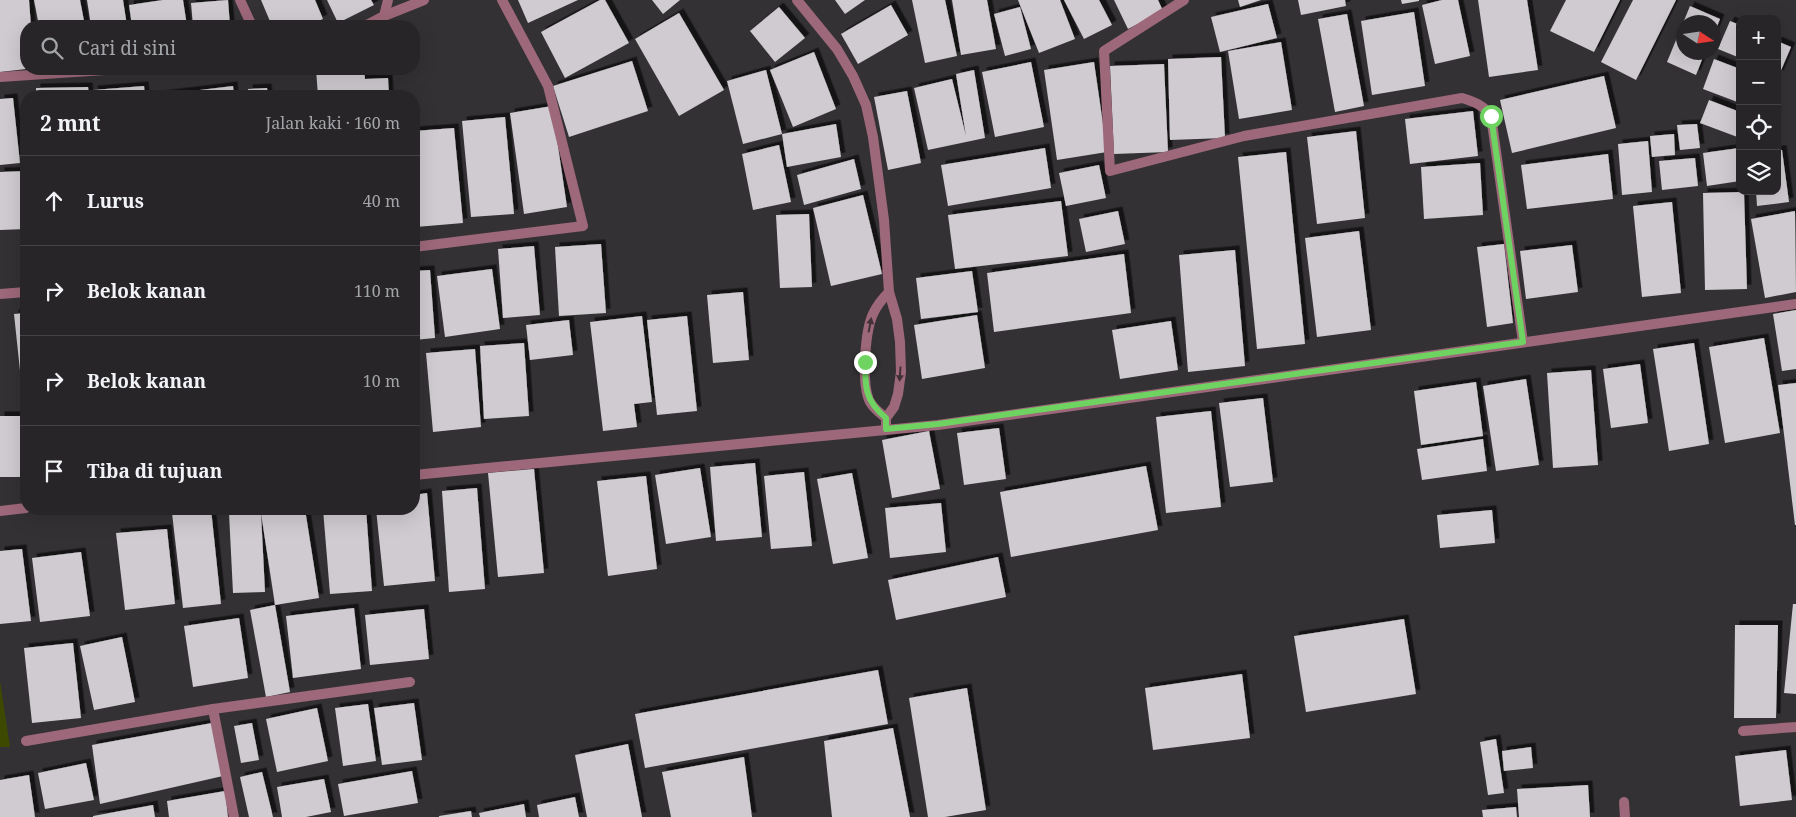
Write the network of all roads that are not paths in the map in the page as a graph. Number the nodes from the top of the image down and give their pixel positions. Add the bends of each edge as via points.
1 (240, 0) edge
2 (388, 0) edge
3 (424, 0) edge
4 (502, 0) edge
5 (797, 0) edge
6 (1184, 0) edge
7 (384, 16) junction
8 (249, 20) edge
9 (376, 20) edge
10 (30, 75) edge
11 (0, 77) edge
12 (420, 246) edge
13 (20, 292) edge
14 (889, 292) junction
15 (0, 294) edge
16 (1796, 304) edge
17 (1523, 342) junction
18 (886, 418) junction
19 (886, 429) junction
20 (420, 474) edge
21 (20, 509) edge
22 (0, 511) edge
23 (410, 682) dead end
24 (213, 709) junction
25 (1796, 727) edge
26 (1743, 731) dead end
27 (26, 741) dead end
28 (1624, 802) dead end
29 (234, 817) edge
30 (1624, 817) edge

1 - 8 street
2 - 7 street
3 - 7 street
4 - 12 street via 548,86 583,226
5 - 14 street via 837,49 866,105 884,220
6 - 17 street via 1104,51 1110,171 1244,136 1462,98 1476,102 1491,116
7 - 9 street
10 - 11 street
13 - 15 street
14 -> 18 street via 897,320 901,372 894,407
18 -> 14 street via 876,410 866,392 865,362 872,315
16 - 17 street
17 - 19 street
18 - 19 street
19 - 20 street
21 - 22 street
23 - 24 street
24 - 27 street
24 - 29 street
25 - 26 street
28 - 30 street

